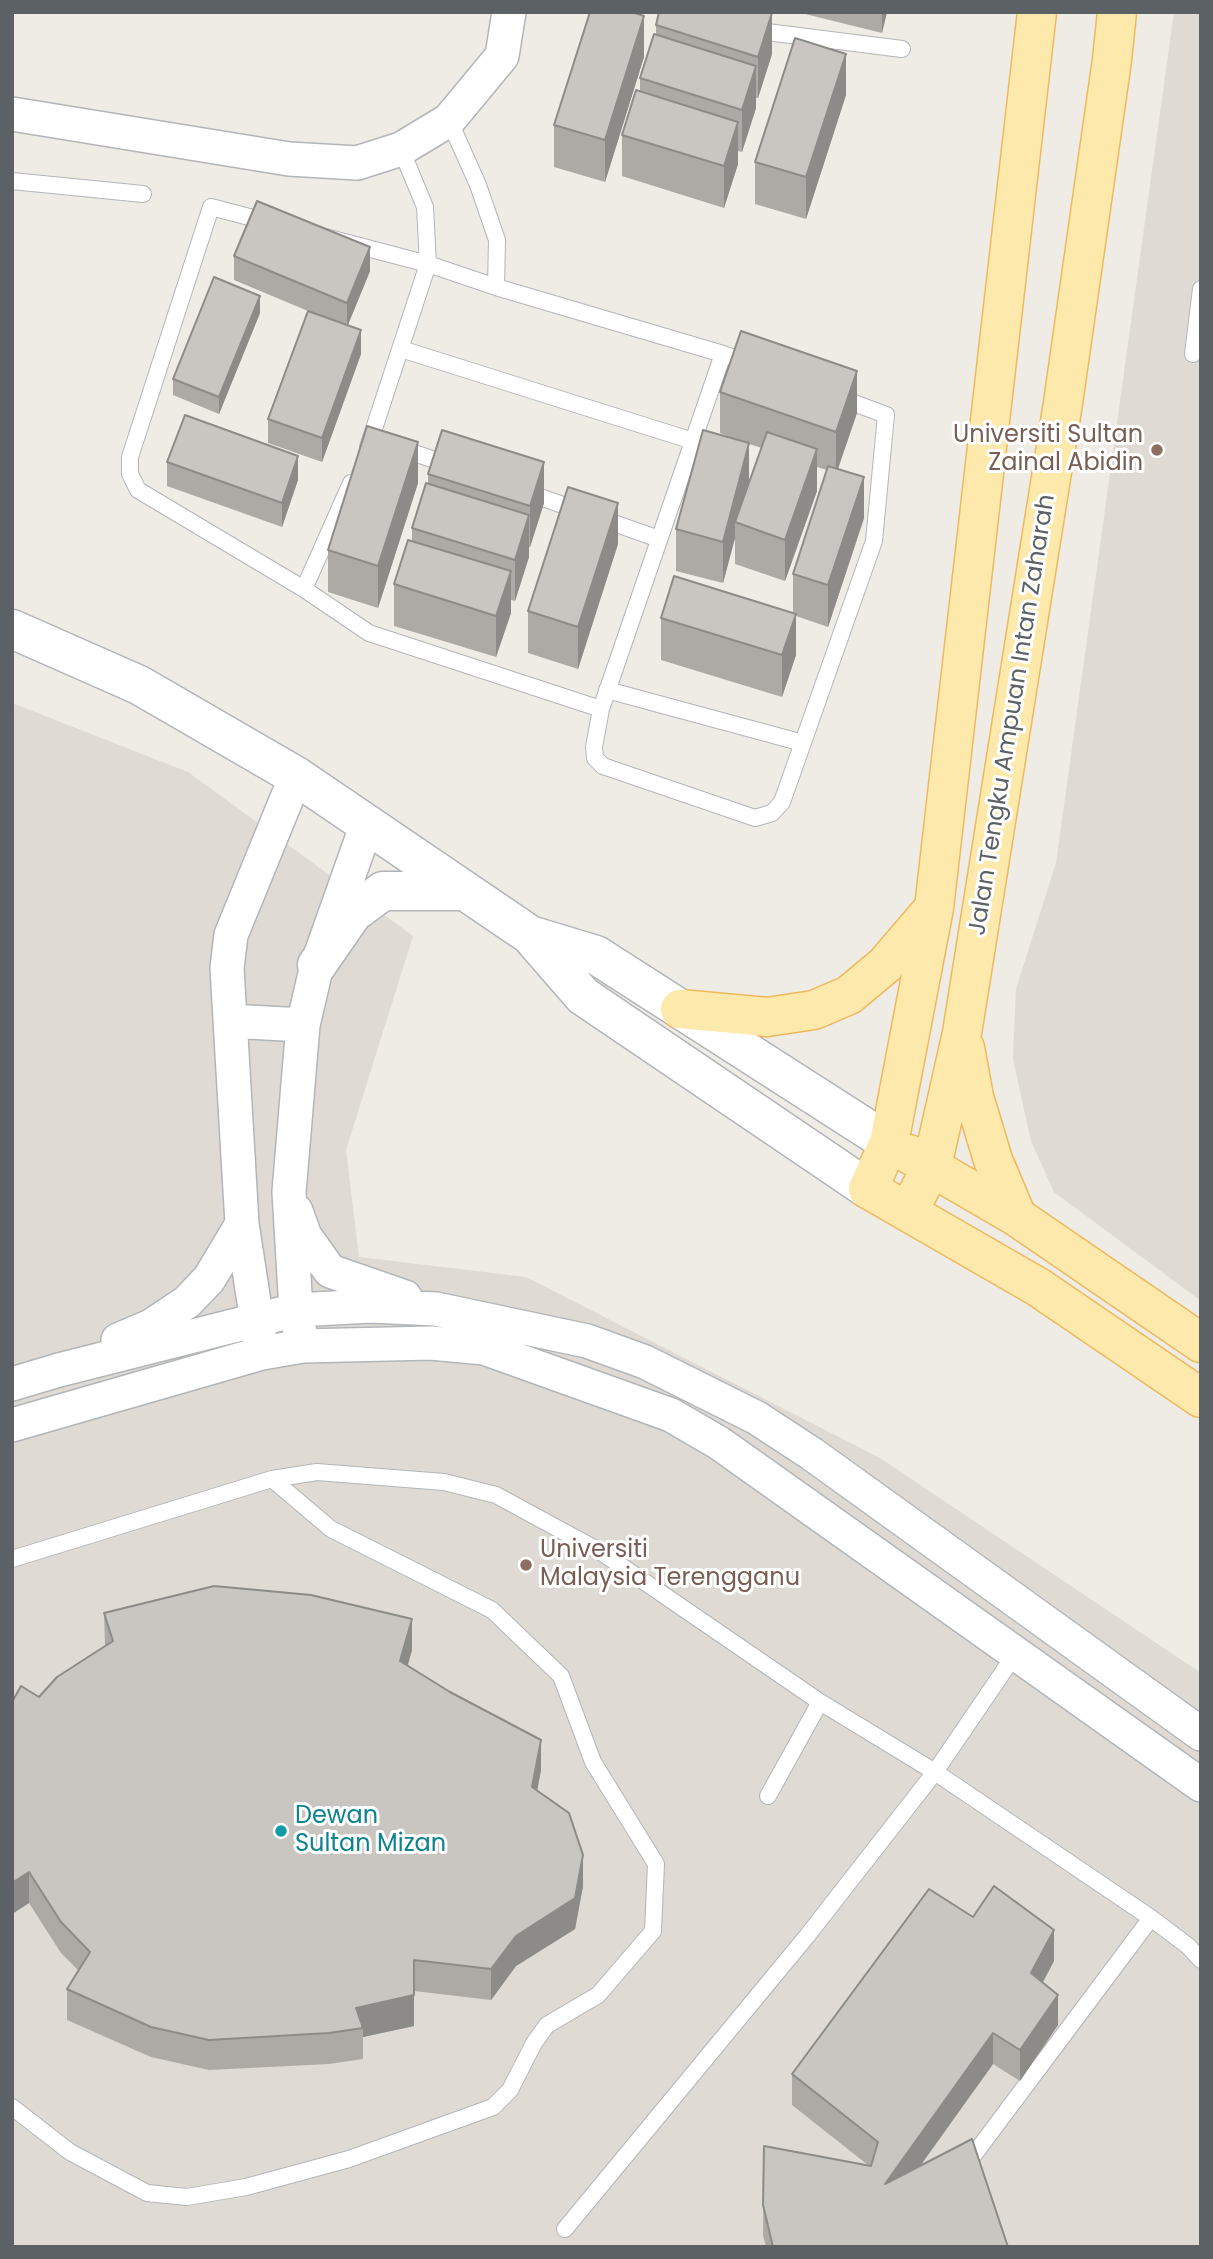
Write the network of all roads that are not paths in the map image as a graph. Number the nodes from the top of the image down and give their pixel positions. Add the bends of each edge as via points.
1 (509, 12) edge
2 (1037, 12) edge
3 (1117, 12) edge
4 (732, 27) edge
5 (902, 49) dead end
6 (12, 114) edge
7 (449, 120) junction
8 (401, 149) junction
9 (12, 181) edge
10 (143, 194) dead end
11 (428, 264) junction
12 (496, 287) junction
13 (1201, 289) edge
14 (401, 349) junction
15 (723, 354) junction
16 (1193, 354) dead end
17 (372, 438) junction
18 (693, 441) junction
19 (463, 470) edge
20 (515, 488) edge
21 (659, 539) junction
22 (304, 589) junction
23 (12, 629) edge
24 (607, 690) junction
25 (601, 709) junction
26 (803, 743) junction
27 (296, 776) junction
28 (367, 824) junction
29 (465, 891) junction
30 (934, 908) junction
31 (530, 935) junction
32 (317, 965) junction
33 (680, 1009) junction
34 (230, 1021) junction
35 (303, 1025) junction
36 (962, 1033) junction
37 (890, 1143) junction
38 (932, 1166) junction
39 (868, 1189) junction
40 (289, 1192) junction
41 (908, 1212) junction
42 (1017, 1217) junction
43 (242, 1224) junction
44 (436, 1309) junction
45 (296, 1310) junction
46 (256, 1320) junction
47 (1201, 1343) edge
48 (303, 1346) junction
49 (262, 1353) junction
50 (59, 1370) junction
51 (12, 1384) edge
52 (1201, 1398) edge
53 (12, 1425) edge
54 (272, 1479) junction
55 (12, 1559) edge
56 (1016, 1653) junction
57 (820, 1702) junction
58 (1201, 1734) edge
59 (935, 1772) junction
60 (1201, 1785) edge
61 (768, 1796) dead end
62 (1151, 1918) junction
63 (1201, 1960) edge
64 (12, 2107) edge
65 (966, 2173) edge
66 (565, 2229) dead end

1 - 7 street via 502,56
2 - 30 main road, Jalan Tengku Ampuan Intan Zaharah
3 - 36 main road, Jalan Tengku Ampuan Intan Zaharah via 1063,402
4 - 5 lane
6 - 8 street via 289,159 357,163
7 - 8 street
7 - 12 lane via 498,240
8 - 11 lane via 425,207
9 - 10 lane
11 - 12 lane
11 - 14 lane
11 - 22 lane via 211,207 130,457 130,474 138,490
12 - 15 lane
13 - 16 lane
14 - 17 lane
14 - 18 lane
15 - 18 lane
15 - 26 lane via 886,415 874,541
17 - 19 lane
17 - 22 lane
18 - 21 lane
20 - 21 lane
21 - 24 lane
22 - 25 lane via 369,633
23 - 27 main road via 139,685
24 - 25 lane
24 - 26 lane
25 - 26 lane via 594,747 595,758 603,766 755,818 772,813 782,802
27 - 28 main road
27 - 34 street via 231,935 227,968
28 - 29 main road
28 - 32 street
29 - 31 main road
29 - 32 main road via 383,891 353,913
30 - 33 main road via 885,965 849,995 814,1010 767,1017
30 - 37 main road, Jalan Tengku Ampuan Intan Zaharah
31 - 33 main road via 596,955
31 - 39 main road via 583,996
32 - 35 street
33 - 37 main road
34 - 35 street
34 - 43 street
35 - 40 street
36 - 38 main road, Jalan Tengku Ampuan Intan Zaharah
36 - 42 main road via 977,1108
37 - 38 main road
37 - 39 main road, Jalan Tengku Ampuan Intan Zaharah
38 - 41 main road, Jalan Tengku Ampuan Intan Zaharah
38 - 42 main road
39 - 41 main road
40 - 44 street via 305,1236 330,1271
40 - 45 street
41 - 52 main road via 1038,1287
42 - 47 main road
43 - 46 street
43 - 50 street via 209,1279 187,1302 150,1326
44 - 45 street
44 - 58 street via 587,1341 645,1362 757,1418
45 - 46 street
45 - 48 street
46 - 49 street
46 - 50 street
48 - 49 street
48 - 56 street via 431,1343 484,1348 671,1415 719,1443
49 - 53 street
50 - 51 street
54 - 55 lane
54 - 57 lane via 317,1472 444,1482 496,1495 601,1552
54 - 64 lane via 331,1529 492,1610 561,1676 593,1762 656,1864 653,1931 598,1994 547,2025 510,2090 493,2107 349,2159 246,2187 187,2197 147,2193 70,2152
56 - 59 lane
56 - 60 street
57 - 59 lane
57 - 61 lane
59 - 62 lane
59 - 66 lane via 807,1936
62 - 63 lane
62 - 65 lane via 970,2160

